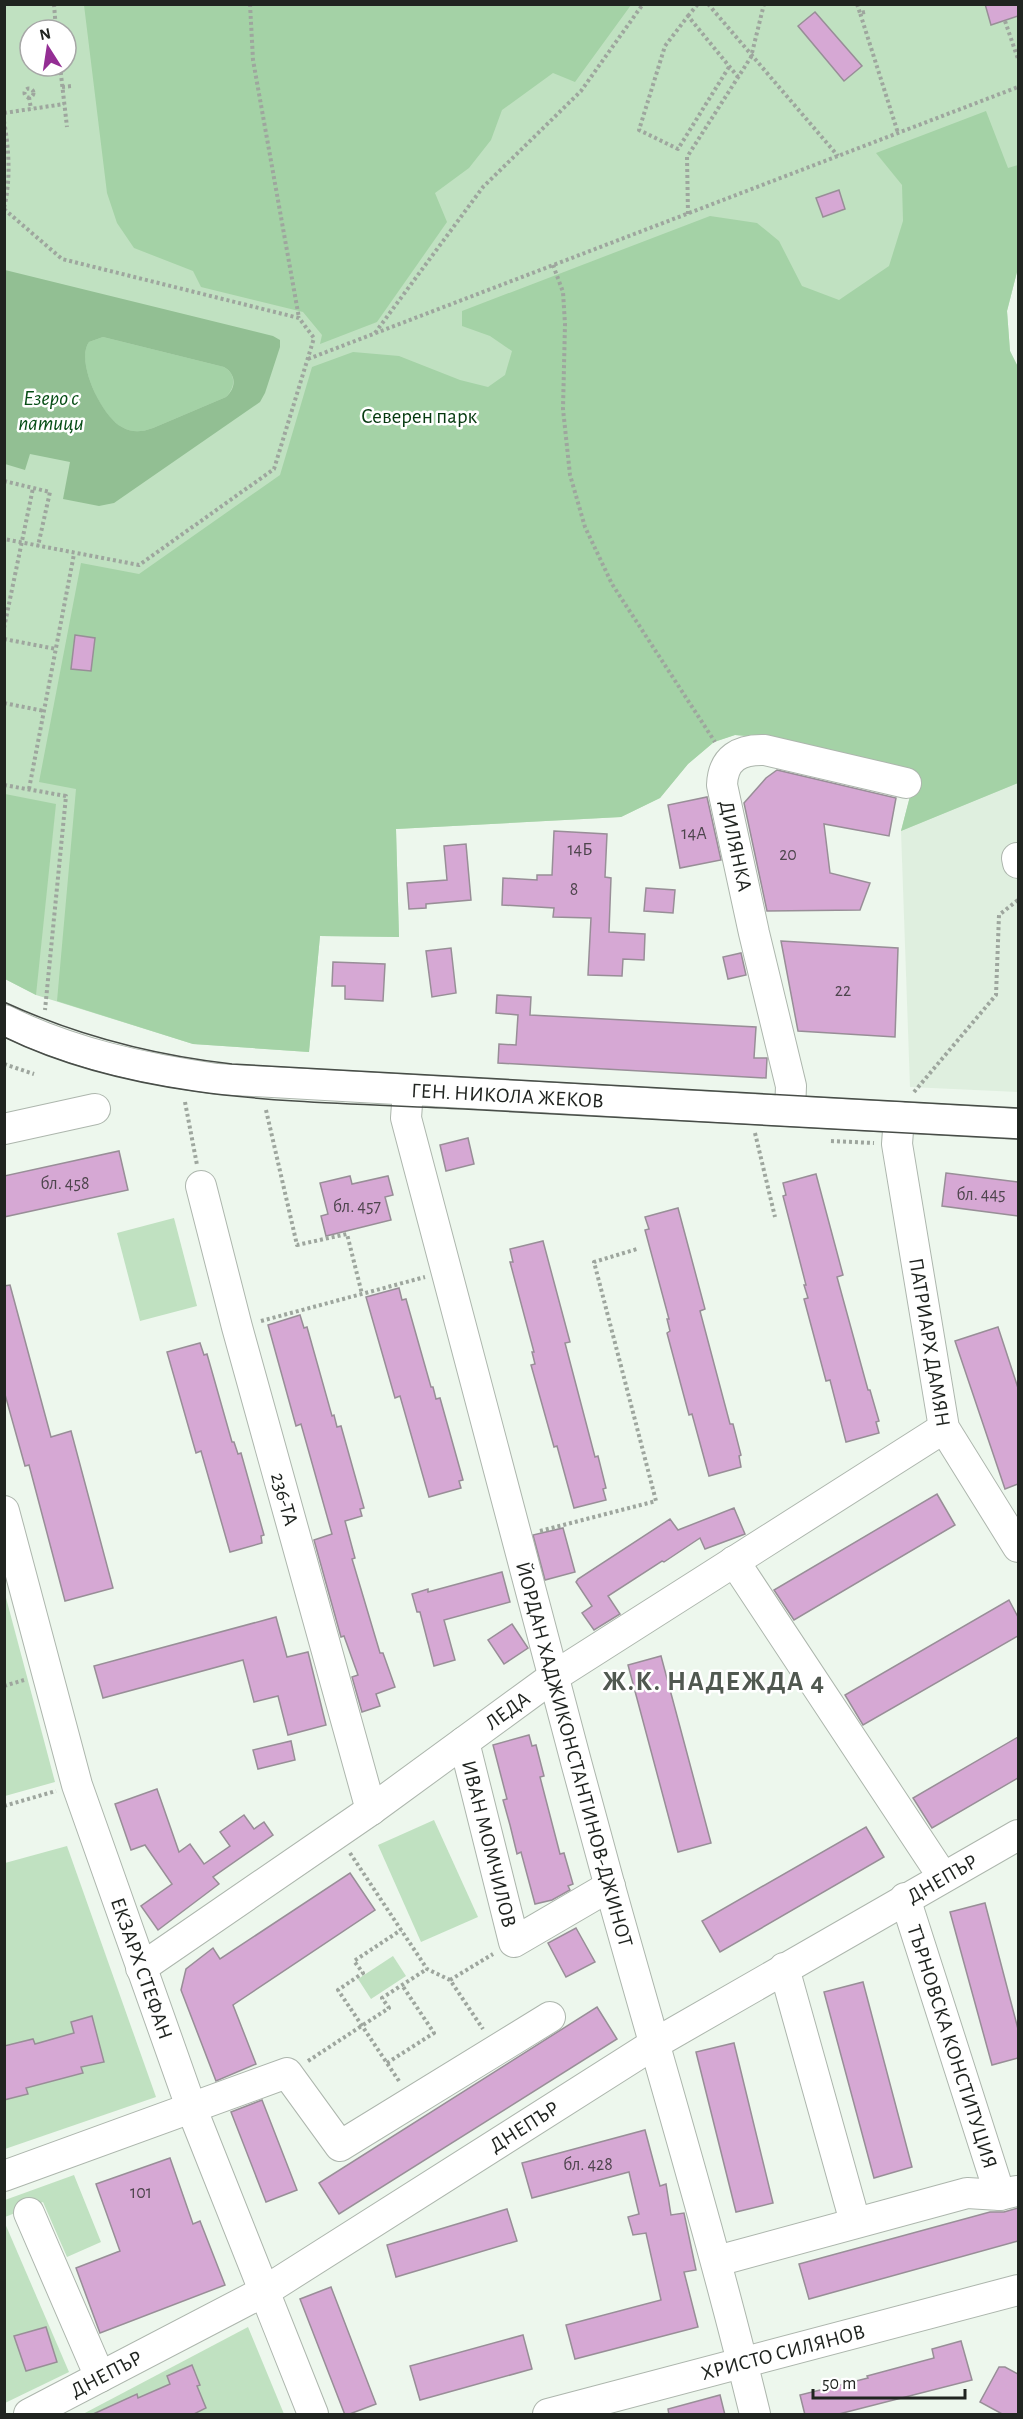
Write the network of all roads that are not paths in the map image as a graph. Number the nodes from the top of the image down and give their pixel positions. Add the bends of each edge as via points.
1 (906, 783) dead end
2 (1018, 858) edge
3 (1018, 863) edge
4 (4, 1020) edge
5 (408, 1090) junction
6 (95, 1109) dead end
7 (790, 1111) junction
8 (899, 1117) junction
9 (1018, 1124) edge
10 (4, 1129) edge
11 (201, 1186) road end
12 (944, 1428) junction
13 (4, 1512) edge
14 (1014, 1533) edge
15 (734, 1561) junction
16 (553, 1677) junction
17 (464, 1742) junction
18 (371, 1810) junction
19 (1018, 1835) edge
20 (943, 1877) junction
21 (610, 1886) junction
22 (905, 1898) junction
23 (141, 1968) junction
24 (784, 1968) junction
25 (550, 2017) dead end
26 (654, 2044) junction
27 (191, 2107) junction
28 (4, 2176) edge
29 (1009, 2192) edge
30 (29, 2213) dead end
31 (855, 2222) junction
32 (717, 2261) junction
33 (265, 2291) junction
34 (1006, 2294) edge
35 (1018, 2315) edge
36 (742, 2364) junction
37 (100, 2377) junction
38 (29, 2415) edge
39 (313, 2415) edge
40 (548, 2415) edge
41 (755, 2415) edge

1 - 7 street, ДИЛЯНКА via 765,750 750,750 731,760 723,772 754,933 791,1086
2 - 3 street
4 - 5 street, ГЕН. НИКОЛА ЖЕКОВ via 82,1050 180,1074
5 - 7 street, ГЕН. НИКОЛА ЖЕКОВ
5 - 16 street, ЙОРДАН ХАДЖИКОНСТАНТИНОВ-ДЖИНОТ via 406,1118
6 - 10 street
7 - 8 street, ГЕН. НИКОЛА ЖЕКОВ
8 - 9 street, ГЕН. НИКОЛА ЖЕКОВ
8 - 12 street, ПАТРИАРХ ДАМЯН via 897,1144
11 - 18 street, 236-ТА
12 - 14 street, ПАТРИАРХ ДАМЯН
12 - 15 street, ЛЕДА
13 - 23 street, ЕКЗАРХ СТЕФАН via 77,1785
15 - 16 street, ЛЕДА
15 - 20 street
16 - 17 street, ЛЕДА
16 - 21 street, ЙОРДАН ХАДЖИКОНСТАНТИНОВ-ДЖИНОТ
17 - 18 street, ЛЕДА
17 - 21 street, ИВАН МОМЧИЛОВ via 514,1942
18 - 23 street, ЛЕДА
19 - 20 street, ДНЕПЪР
20 - 22 street, ДНЕПЪР
21 - 26 street, ЙОРДАН ХАДЖИКОНСТАНТИНОВ-ДЖИНОТ
22 - 24 street, ДНЕПЪР
22 - 29 street, ТЪРНОВСКА КОНСТИТУЦИЯ
23 - 27 street, ЕКЗАРХ СТЕФАН
24 - 26 street, ДНЕПЪР
24 - 31 street
25 - 27 street via 340,2146 287,2073
26 - 32 street, ЙОРДАН ХАДЖИКОНСТАНТИНОВ-ДЖИНОТ
26 - 33 street, ДНЕПЪР
27 - 28 street
27 - 33 street, ЕКЗАРХ СТЕФАН
29 - 31 street via 967,2193
30 - 37 street
31 - 32 street
32 - 36 street, ЙОРДАН ХАДЖИКОНСТАНТИНОВ-ДЖИНОТ
33 - 37 street, ДНЕПЪР
33 - 39 street, ЕКЗАРХ СТЕФАН
34 - 35 street
34 - 36 street, ХРИСТО СИЛЯНОВ
36 - 40 street, ХРИСТО СИЛЯНОВ
36 - 41 street, ЙОРДАН ХАДЖИКОНСТАНТИНОВ-ДЖИНОТ
37 - 38 street, ДНЕПЪР

